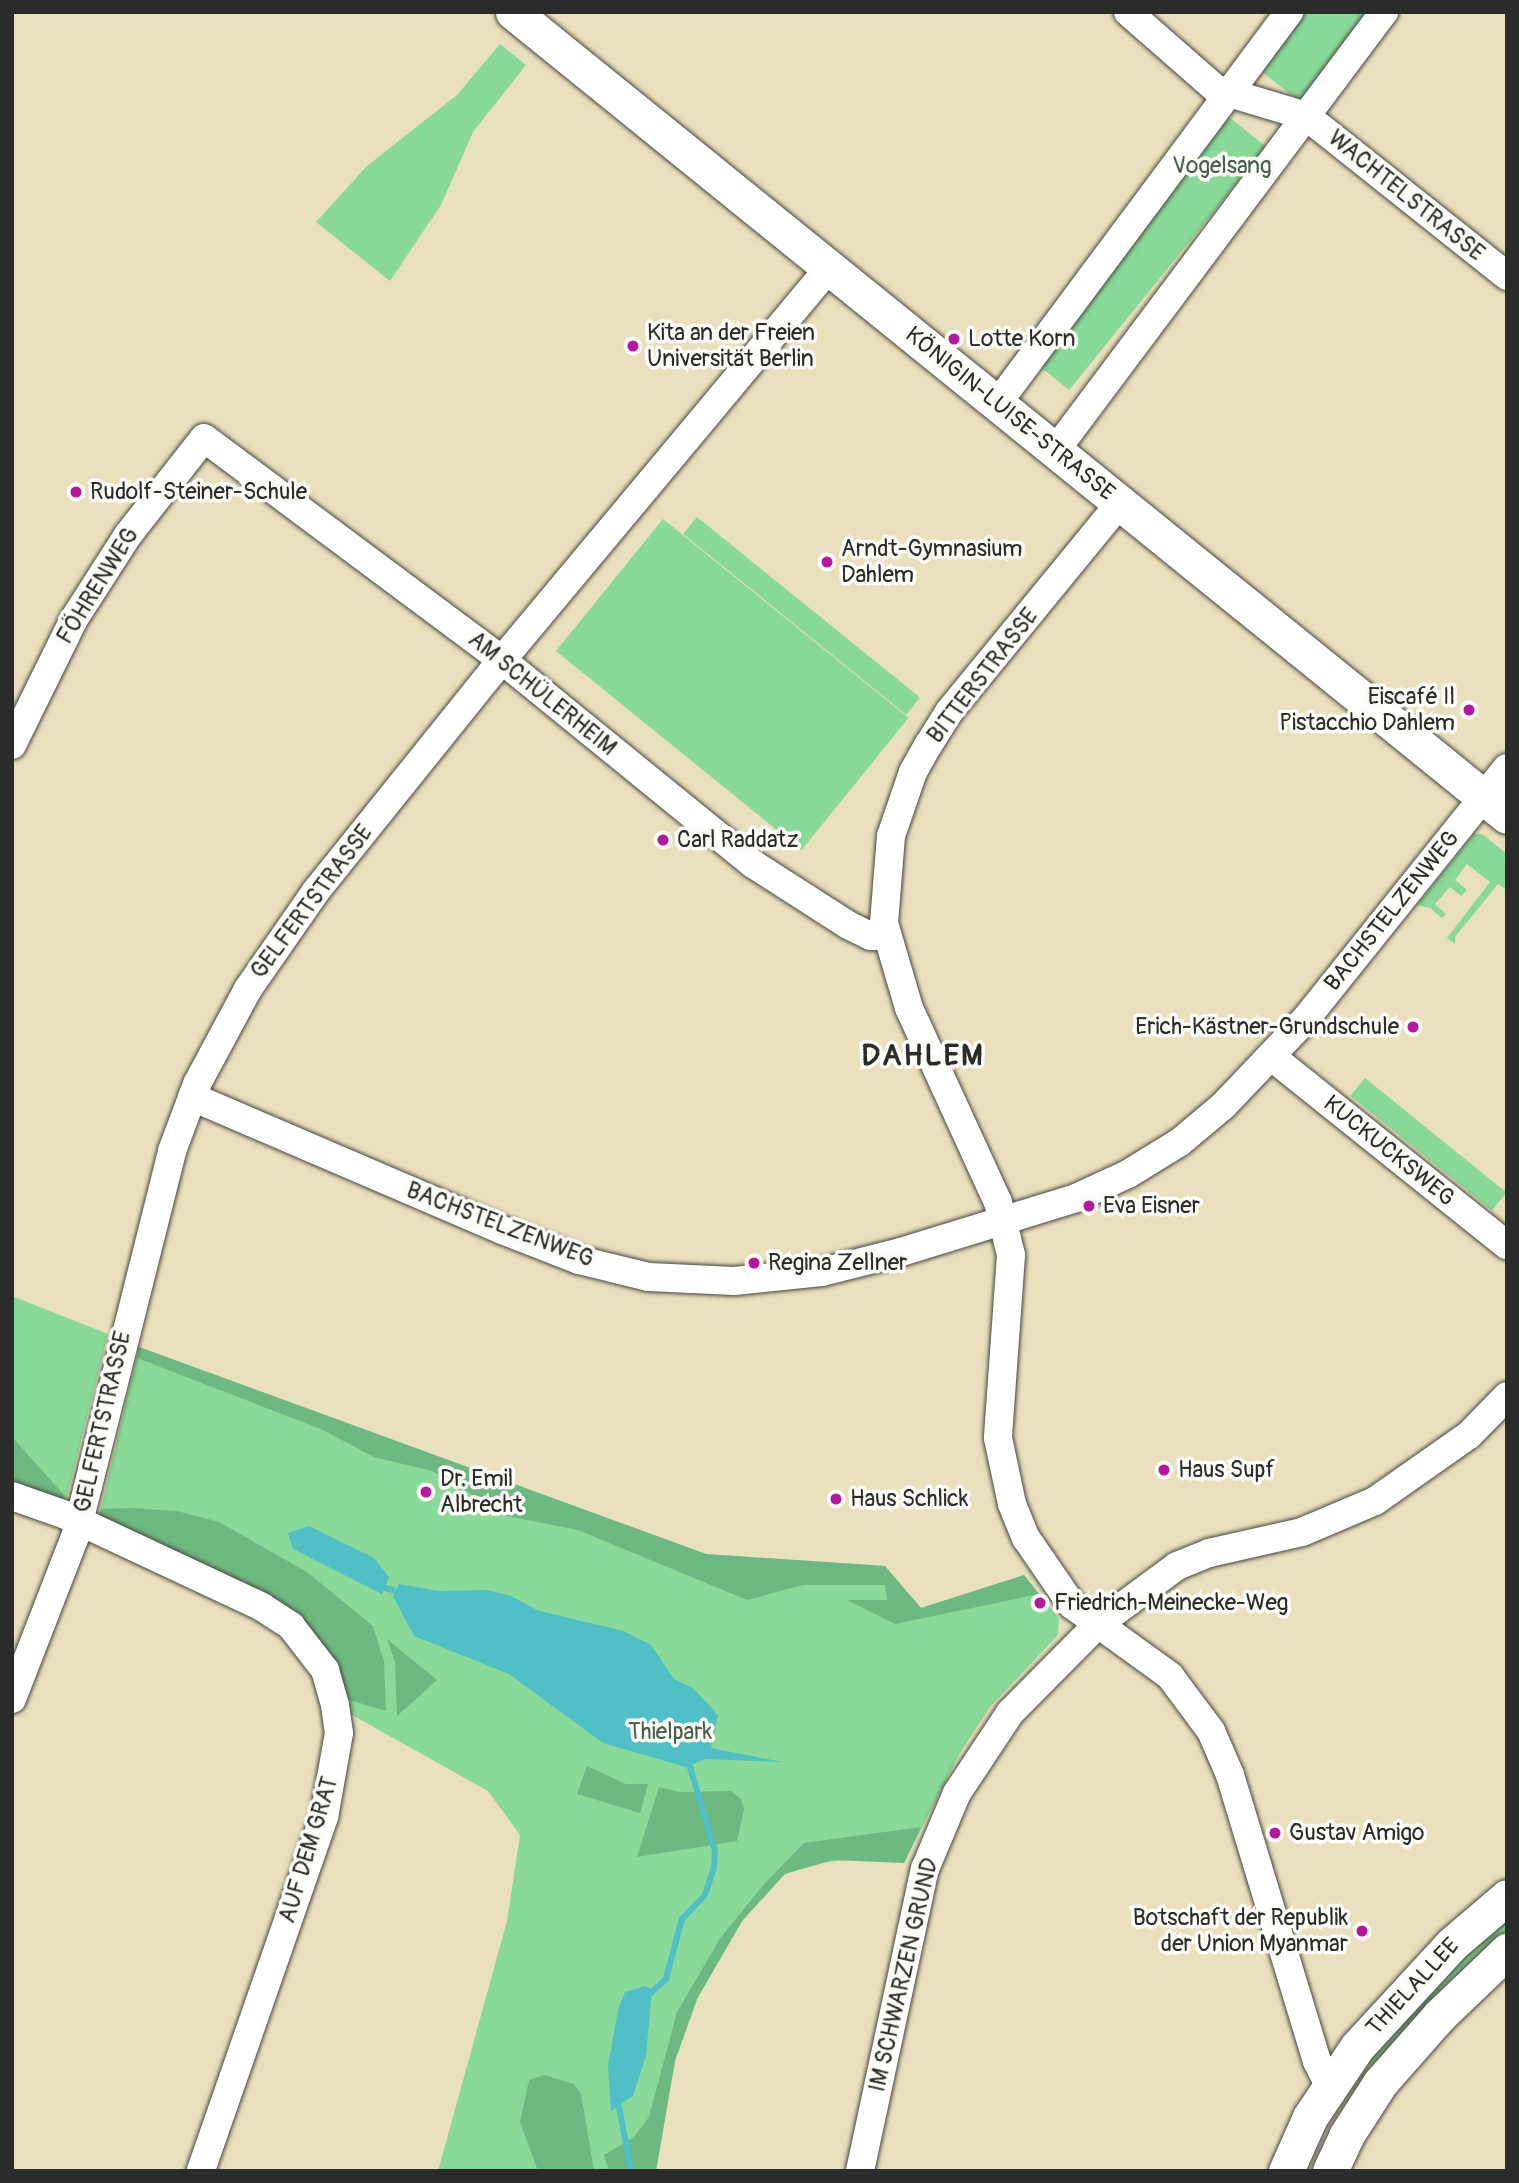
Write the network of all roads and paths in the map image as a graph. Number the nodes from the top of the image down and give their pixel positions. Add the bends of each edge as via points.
1 (1128, 12) edge
2 (1289, 12) edge
3 (1384, 12) edge
4 (531, 18) edge
5 (1229, 93) junction
6 (1306, 116) junction
7 (829, 268) junction
8 (1507, 276) edge
9 (997, 404) junction
10 (204, 438) joint
11 (1055, 451) junction
12 (1120, 503) junction
13 (502, 660) junction
14 (12, 746) edge
15 (1507, 768) edge
16 (1495, 806) edge
17 (887, 936) junction
18 (1272, 1057) junction
19 (192, 1097) junction
20 (1003, 1220) junction
21 (1507, 1245) edge
22 (1507, 1396) edge
23 (12, 1496) edge
24 (79, 1521) junction
25 (1097, 1625) junction
26 (12, 1699) edge
27 (1507, 1897) edge
28 (1507, 1951) edge
29 (1329, 2086) junction
30 (1357, 2116) junction
31 (201, 2171) edge
32 (860, 2171) edge
33 (1286, 2171) edge
34 (1330, 2171) edge

1 - 5 street via 1216,89
2 - 5 street
3 - 6 street
4 - 7 main road, KÖNIGIN-LUISE-STRASSE
5 - 6 street
5 - 9 street
6 - 8 street, WACHTELSTRASSE
6 - 11 street
7 - 9 main road, KÖNIGIN-LUISE-STRASSE
7 - 13 street, GELFERTSTRASSE
9 - 11 main road, KÖNIGIN-LUISE-STRASSE
10 - 13 street, AM SCHÜLERHEIM
10 - 14 street, FÖHRENWEG via 128,535 74,619
11 - 12 main road, KÖNIGIN-LUISE-STRASSE
12 - 16 main road, KÖNIGIN-LUISE-STRASSE
12 - 17 street, BITTERSTRASSE via 949,712 913,772 891,836 883,904
13 - 17 street, AM SCHÜLERHEIM via 753,864 849,925 871,936
13 - 19 street, GELFERTSTRASSE via 278,940
15 - 16 street, BACHSTELZENWEG
16 - 18 street, BACHSTELZENWEG
17 - 20 street, BITTERSTRASSE via 909,1008
18 - 20 street, BACHSTELZENWEG via 1180,1142 1128,1174 1076,1198
18 - 21 street, KUCKUCKSWEG
19 - 20 street, BACHSTELZENWEG via 502,1230 579,1260 649,1277 734,1281 822,1272
19 - 24 street, GELFERTSTRASSE via 156,1203
20 - 25 street, BITTERSTRASSE via 1011,1255 998,1403 1003,1470 1026,1538 1045,1571 1072,1605
22 - 25 street, IM SCHWARZEN GRUND via 1469,1435 1385,1495 1302,1532 1209,1553 1177,1566
23 - 24 street, AUF DEM GRAT
24 - 26 street, GELFERTSTRASSE
24 - 31 street, AUF DEM GRAT via 262,1607 291,1626 325,1670 335,1705 339,1733 324,1817
25 - 29 street, BITTERSTRASSE via 1138,1649 1170,1676 1211,1731 1234,1788 1317,2061
25 - 32 street, IM SCHWARZEN GRUND via 1026,1694 993,1734 942,1824 913,1915
27 - 29 main road, THIELALLEE via 1412,1985
28 - 30 main road, THIELALLEE via 1404,2054
29 - 30 main road
29 - 33 main road, THIELALLEE
30 - 34 main road, THIELALLEE

